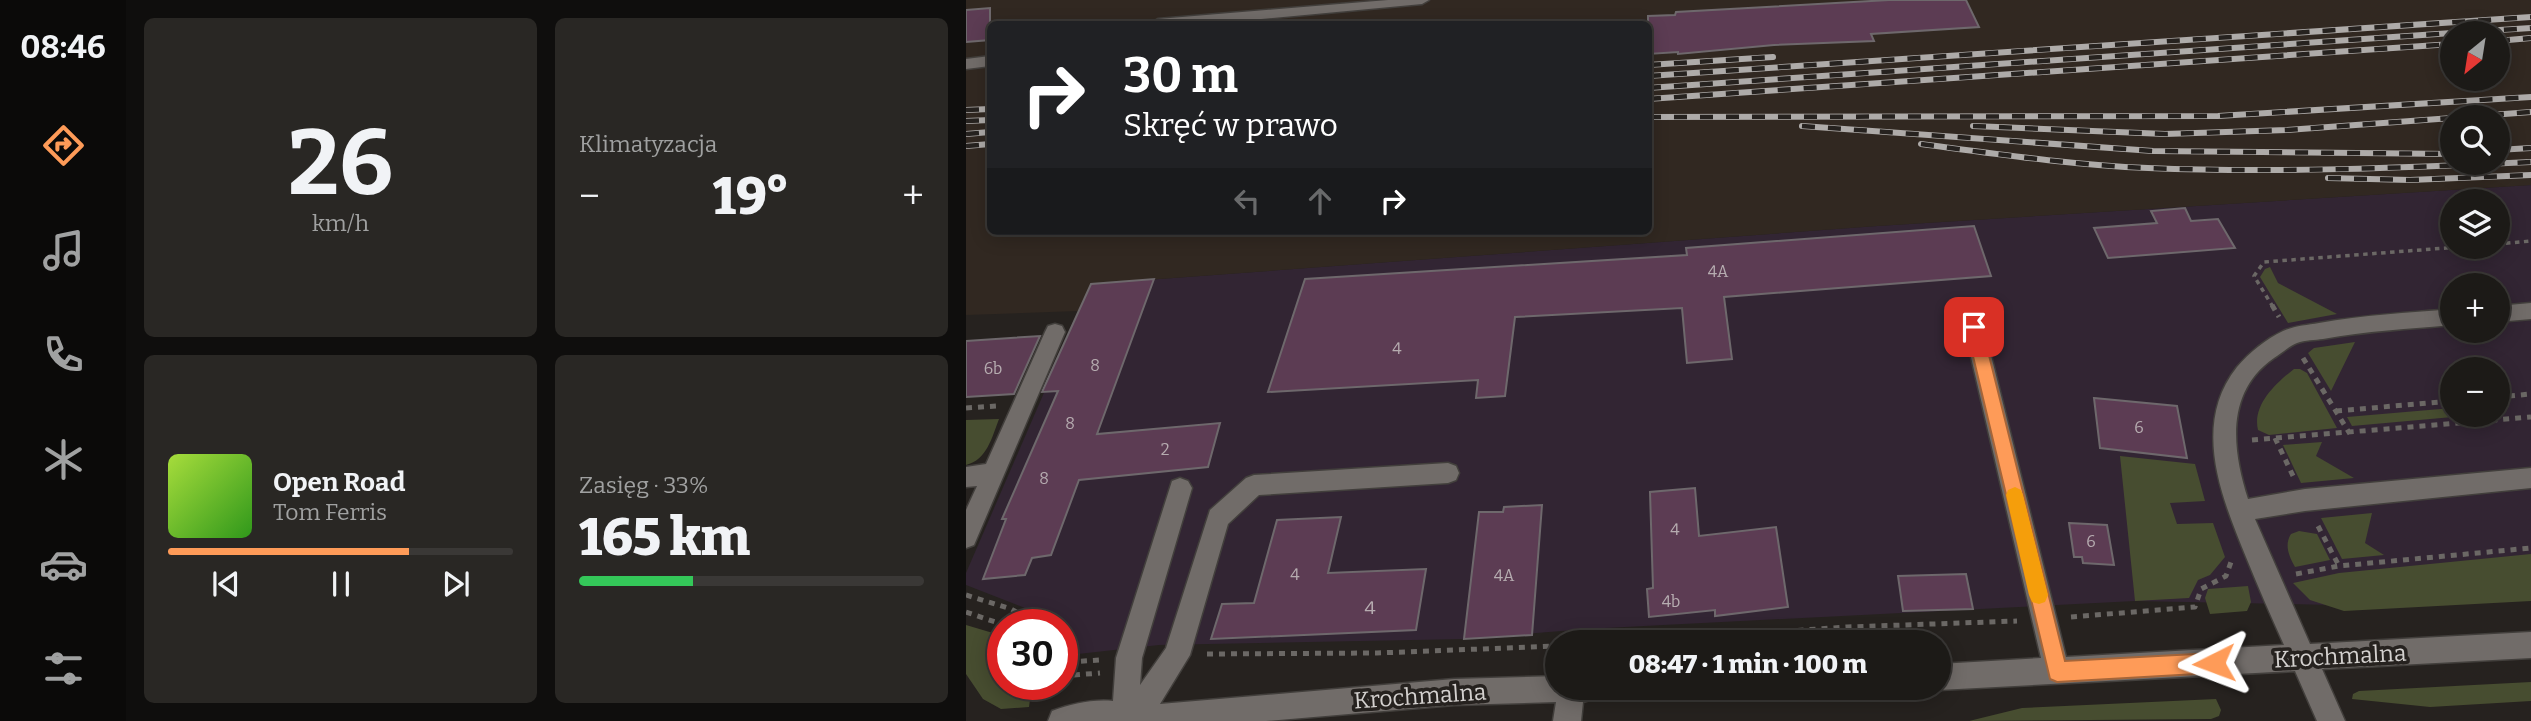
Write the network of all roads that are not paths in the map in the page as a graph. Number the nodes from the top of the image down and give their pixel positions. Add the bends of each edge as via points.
1 (1422, 0) edge
2 (1191, 21) edge
3 (987, 61) edge
4 (966, 64) edge
5 (2531, 311) edge
6 (2510, 313) edge
7 (2440, 318) edge
8 (1974, 327) dead end
9 (1055, 332) dead end
10 (1448, 473) dead end
11 (993, 474) junction
12 (966, 477) edge
13 (2531, 478) edge
14 (1180, 488) dead end
15 (2241, 518) junction
16 (966, 537) edge
17 (2531, 645) edge
18 (2304, 658) junction
19 (2057, 672) junction
20 (1951, 676) edge
21 (1545, 689) edge
22 (1569, 700) edge
23 (1125, 715) junction
24 (1165, 720) edge
25 (1062, 721) edge
26 (1566, 721) edge
27 (2331, 721) edge

1 - 2 street
3 - 4 street
5 - 6 street
7 - 15 street via 2338,327 2290,337 2259,358 2237,381 2225,415 2223,441 2229,482
8 - 19 street
9 - 11 street
10 - 23 street via 1254,485 1218,518 1177,655 1145,702
11 - 12 street
11 - 16 street
13 - 15 street via 2305,500 2257,507
14 - 23 street via 1129,658
15 - 18 street
17 - 18 street, Krochmalna
18 - 19 street, Krochmalna
18 - 27 street
19 - 20 street, Krochmalna
21 - 24 street, Krochmalna via 1299,704
22 - 26 street
23 - 24 street, Krochmalna
23 - 25 street, Krochmalna via 1097,712

